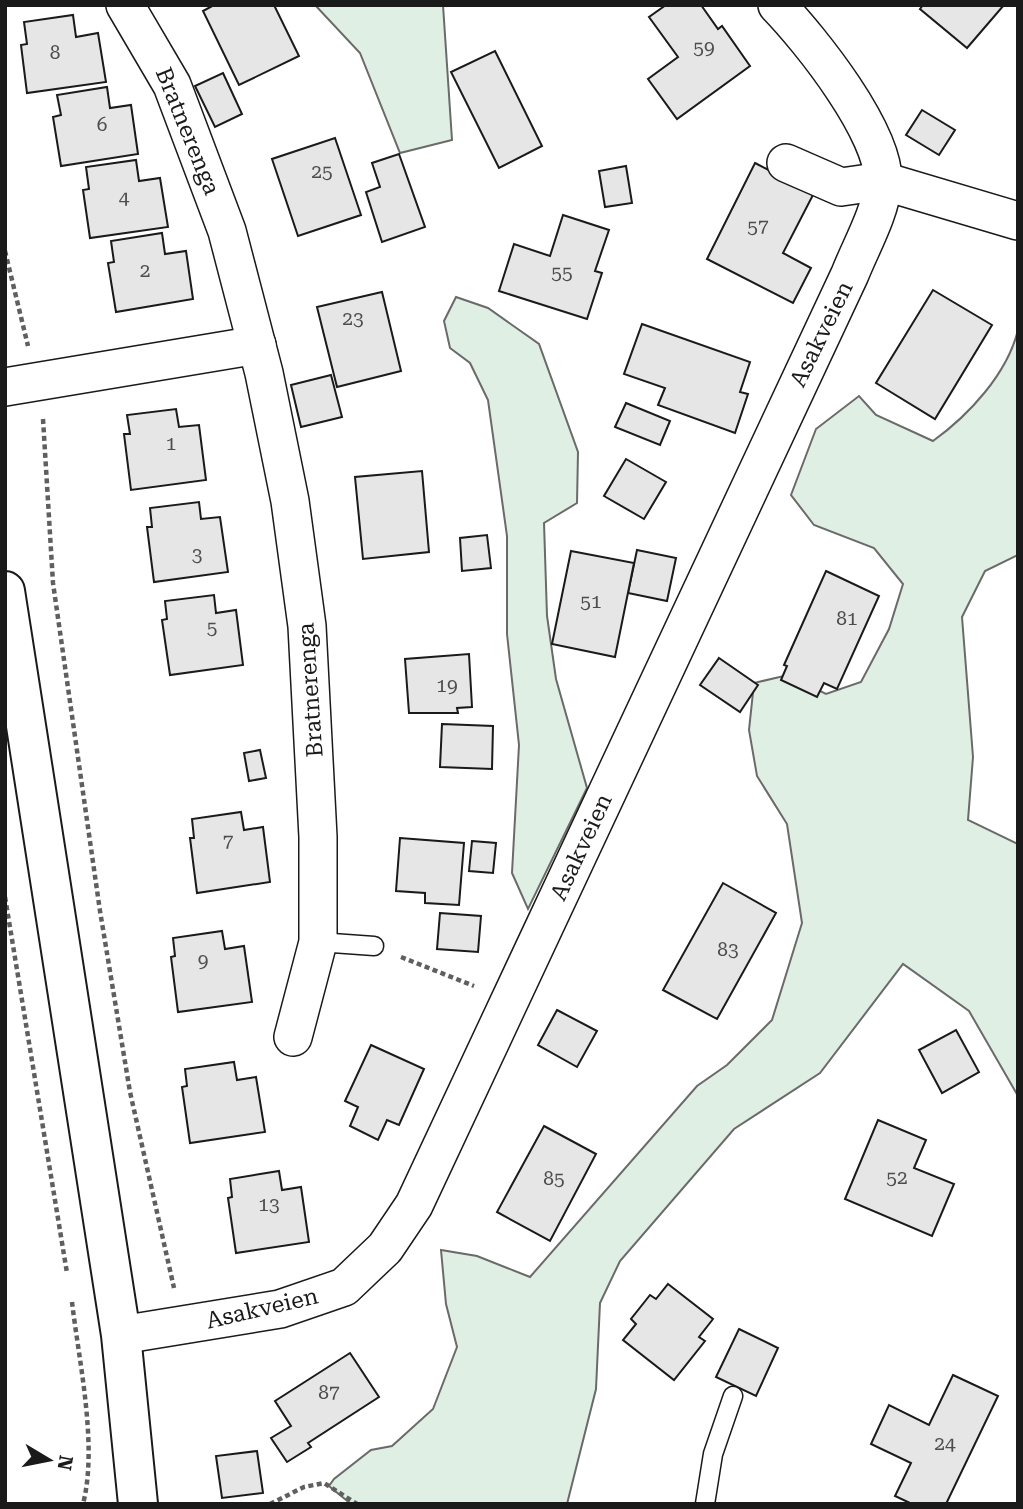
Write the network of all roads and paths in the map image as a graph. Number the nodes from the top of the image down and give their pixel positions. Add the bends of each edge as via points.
1 (125, 5) edge
2 (776, 5) edge
3 (786, 163) dead end
4 (883, 181) junction
5 (1018, 220) edge
6 (5, 251) edge
7 (257, 345) junction
8 (30, 352) dead end
9 (5, 387) edge
10 (41, 408) dead end
11 (5, 591) edge
12 (5, 897) edge
13 (318, 942) junction
14 (374, 946) joint
15 (510, 1000) junction
16 (293, 1037) dead end
17 (69, 1282) dead end
18 (71, 1296) dead end
19 (175, 1298) dead end
20 (121, 1335) junction
21 (733, 1396) dead end
22 (83, 1504) edge
23 (138, 1504) edge
24 (270, 1504) edge
25 (357, 1504) edge
26 (705, 1504) edge

1 - 7 street, Bratnerenga via 177,97 227,231
2 - 4 street, Asakveien via 848,94 872,140
3 - 4 street via 841,187
4 - 5 street
4 - 15 street, Asakveien via 850,274 685,649
6 - 8 path
7 - 9 street
7 - 13 street, Bratnerenga via 281,447 307,626
10 - 19 path via 53,583 100,911 132,1104 166,1241
11 - 20 main road
12 - 17 path
13 - 14 lane
13 - 16 street, Bratnerenga
14 - 15 path
15 - 20 street, Asakveien via 414,1205 385,1248 344,1287 279,1309
18 - 22 path via 88,1448
20 - 23 main road
21 - 26 lane via 713,1454
24 - 25 path via 304,1487 324,1483

